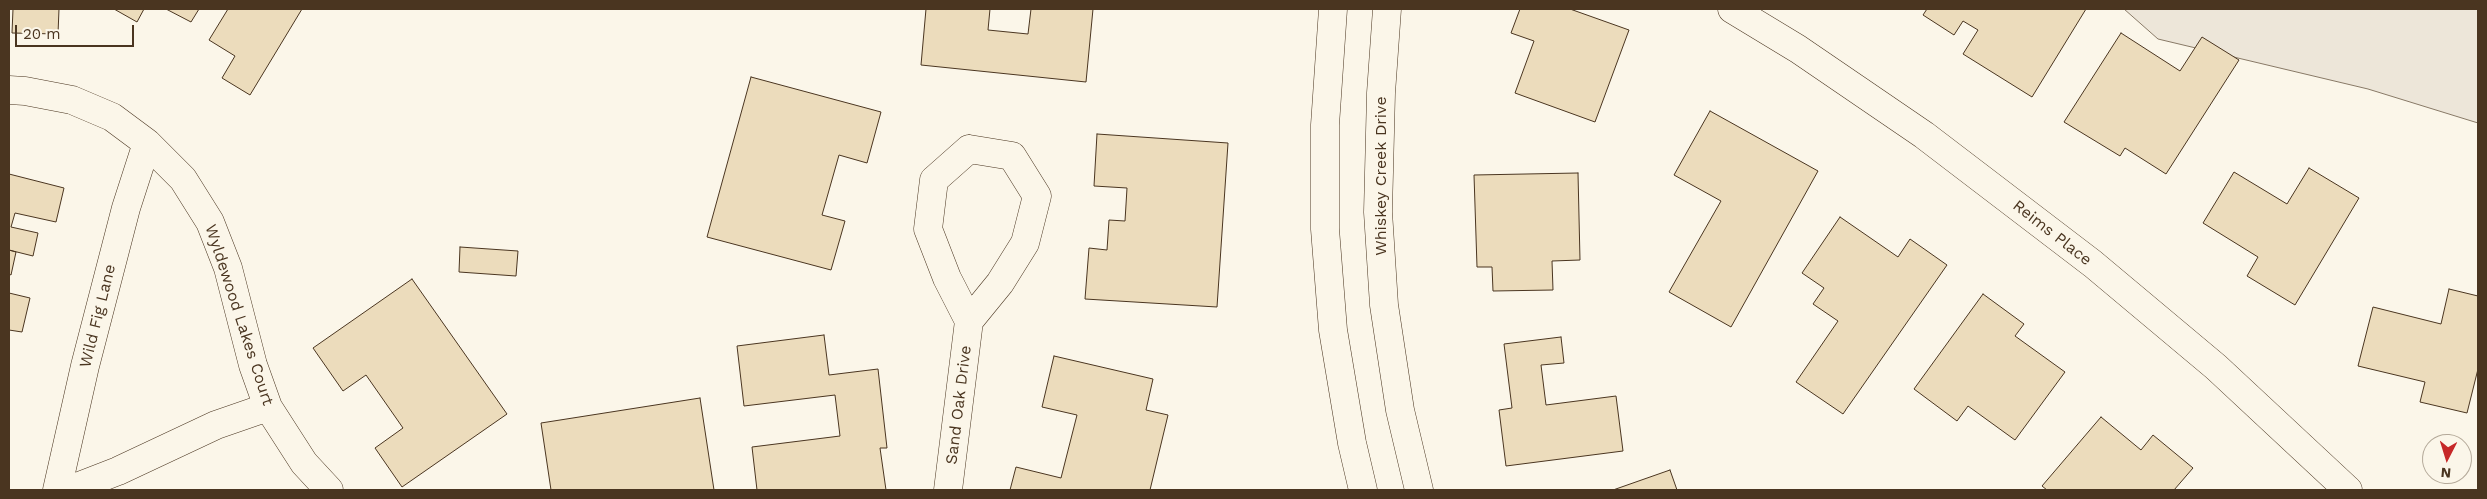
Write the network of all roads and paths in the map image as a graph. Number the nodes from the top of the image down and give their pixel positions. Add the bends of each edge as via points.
1 (1333, 9) edge
2 (1387, 9) edge
3 (1732, 9) edge
4 (9, 90) edge
5 (147, 144) junction
6 (969, 321) junction
7 (268, 407) junction
8 (57, 490) edge
9 (68, 490) edge
10 (329, 490) edge
11 (948, 490) edge
12 (1363, 490) edge
13 (1419, 490) edge
14 (2348, 490) edge

1 - 12 street via 1325,125 1325,229 1333,330
2 - 13 street, Whiskey Creek Drive via 1378,212 1383,286 1400,410
3 - 14 street, Reims Place via 1798,48 1924,135 2093,264 2216,367
4 - 5 street, Wyldewood Lakes Court via 72,100 112,117
5 - 7 street, Wyldewood Lakes Court via 183,180 210,222 228,268
5 - 8 street, Wild Fig Lane via 126,208
6 - 6 street via 1000,283 1025,243 1037,196 1012,156 969,149 934,180 928,229 947,278
6 - 11 street, Sand Oak Drive
7 - 9 street via 216,425 118,471
7 - 10 street, Wyldewood Lakes Court via 304,463

